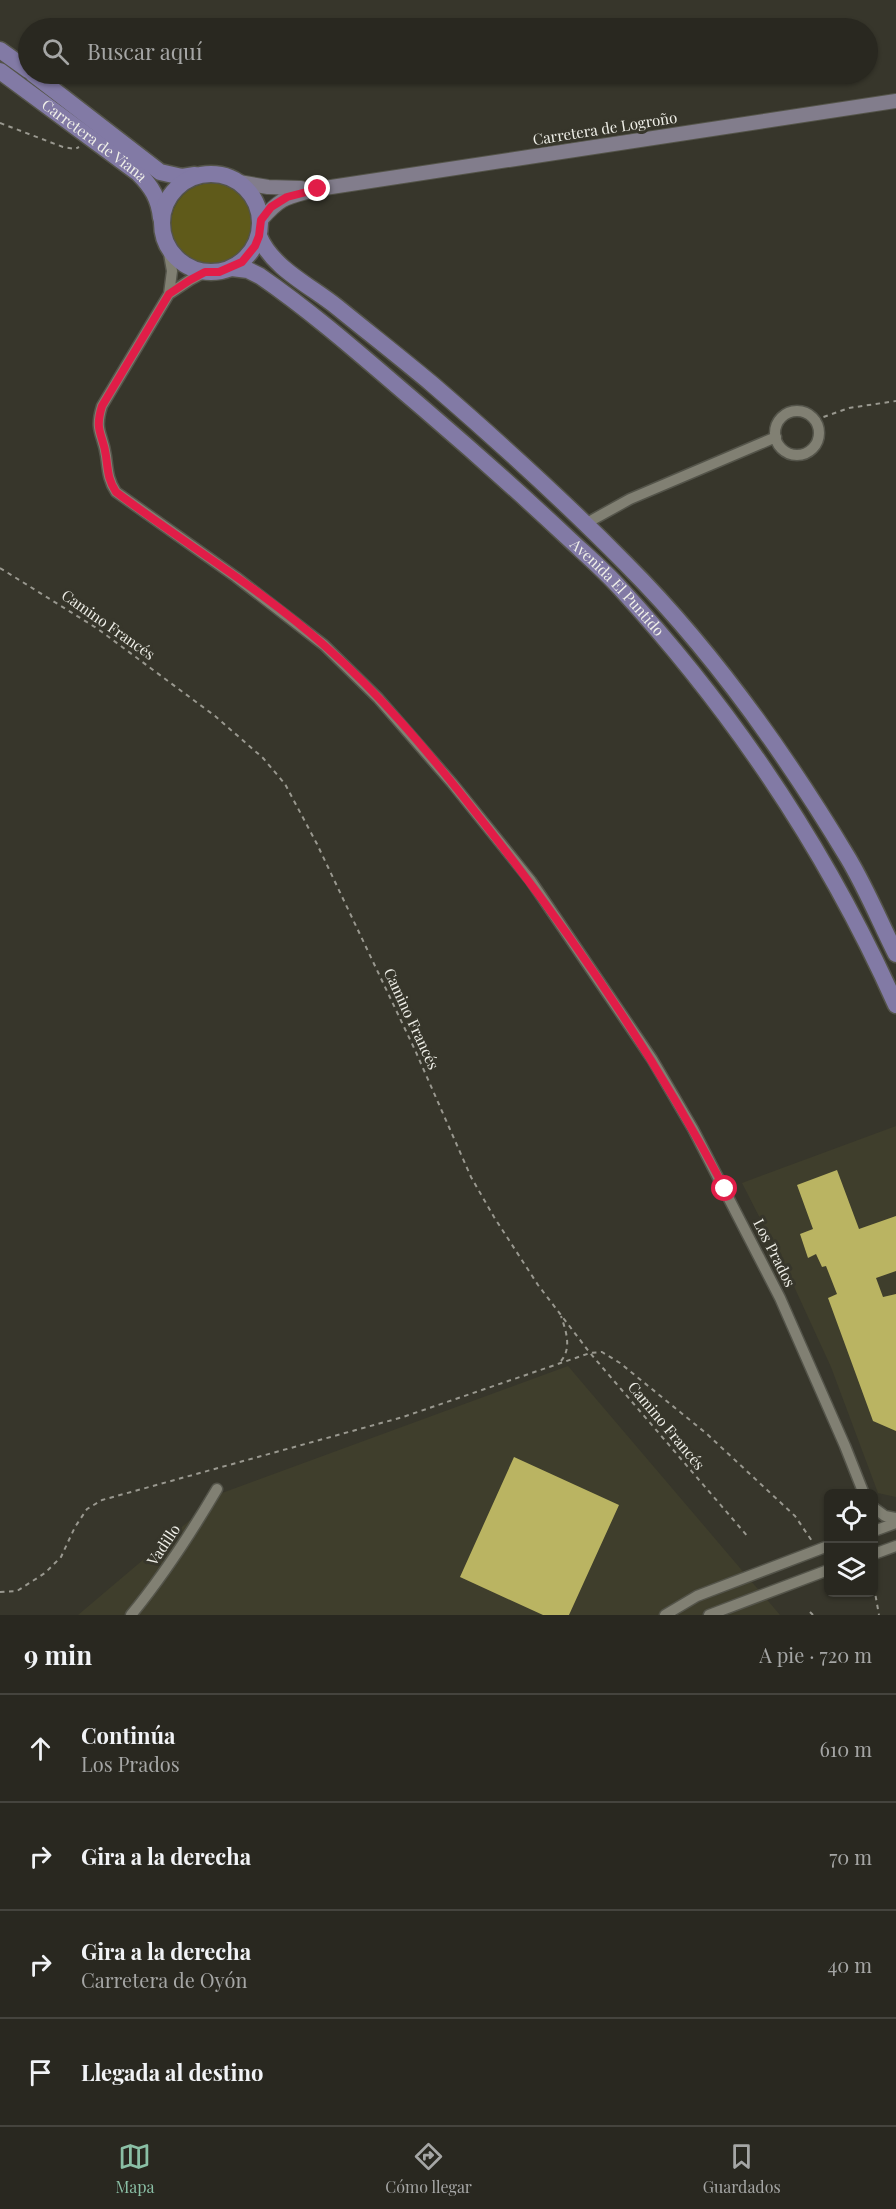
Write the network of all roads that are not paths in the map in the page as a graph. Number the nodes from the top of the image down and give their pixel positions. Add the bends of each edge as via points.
1 (0, 50) edge
2 (18, 63) edge
3 (0, 71) edge
4 (46, 84) edge
5 (896, 101) edge
6 (198, 175) junction
7 (239, 182) junction
8 (318, 189) junction
9 (162, 228) junction
10 (260, 228) junction
11 (168, 248) junction
12 (232, 268) junction
13 (205, 272) junction
14 (169, 294) junction
15 (776, 437) junction
16 (585, 524) junction
17 (896, 954) edge
18 (896, 1005) edge
19 (826, 1403) junction
20 (217, 1489) dead end
21 (854, 1489) edge
22 (862, 1489) edge
23 (878, 1511) edge
24 (896, 1518) edge
25 (896, 1523) edge
26 (878, 1529) edge
27 (896, 1546) edge
28 (823, 1548) edge
29 (878, 1552) edge
30 (824, 1572) edge
31 (131, 1615) edge
32 (665, 1615) edge
33 (708, 1615) edge

1 - 2 main road
3 - 9 main road, Carretera de Viana via 138,173 157,198
4 - 6 main road, Carretera de Viana via 160,172 182,177
5 - 8 main road, Carretera de Logroño
6 - 7 main road via 212,173
6 - 9 main road via 175,189 162,214
7 - 8 main road
7 - 10 main road via 254,198
8 - 10 main road via 279,201
9 - 11 main road
10 - 12 main road via 249,255
10 - 16 main road, Avenida El Puntido via 267,252 431,384
11 - 13 main road via 180,262
11 - 14 street via 172,271
12 - 13 main road
12 - 18 main road, Avenida El Puntido via 260,276 329,329 498,472 619,586 740,732 784,797 849,908
13 - 14 street
14 - 19 street, Los Prados via 102,406 98,429 110,484 324,645 400,723 531,881 652,1059 693,1129 780,1298
15 - 15 street via 779,421 790,412 809,414 818,427 819,437 806,453 787,452
15 - 16 street via 630,499
16 - 17 main road, Avenida El Puntido via 708,654 780,752 849,860
19 - 21 street
19 - 22 street
20 - 31 street, Vadillo via 168,1568
23 - 24 street
25 - 26 street
27 - 29 street
28 - 32 street via 698,1596
30 - 33 street

